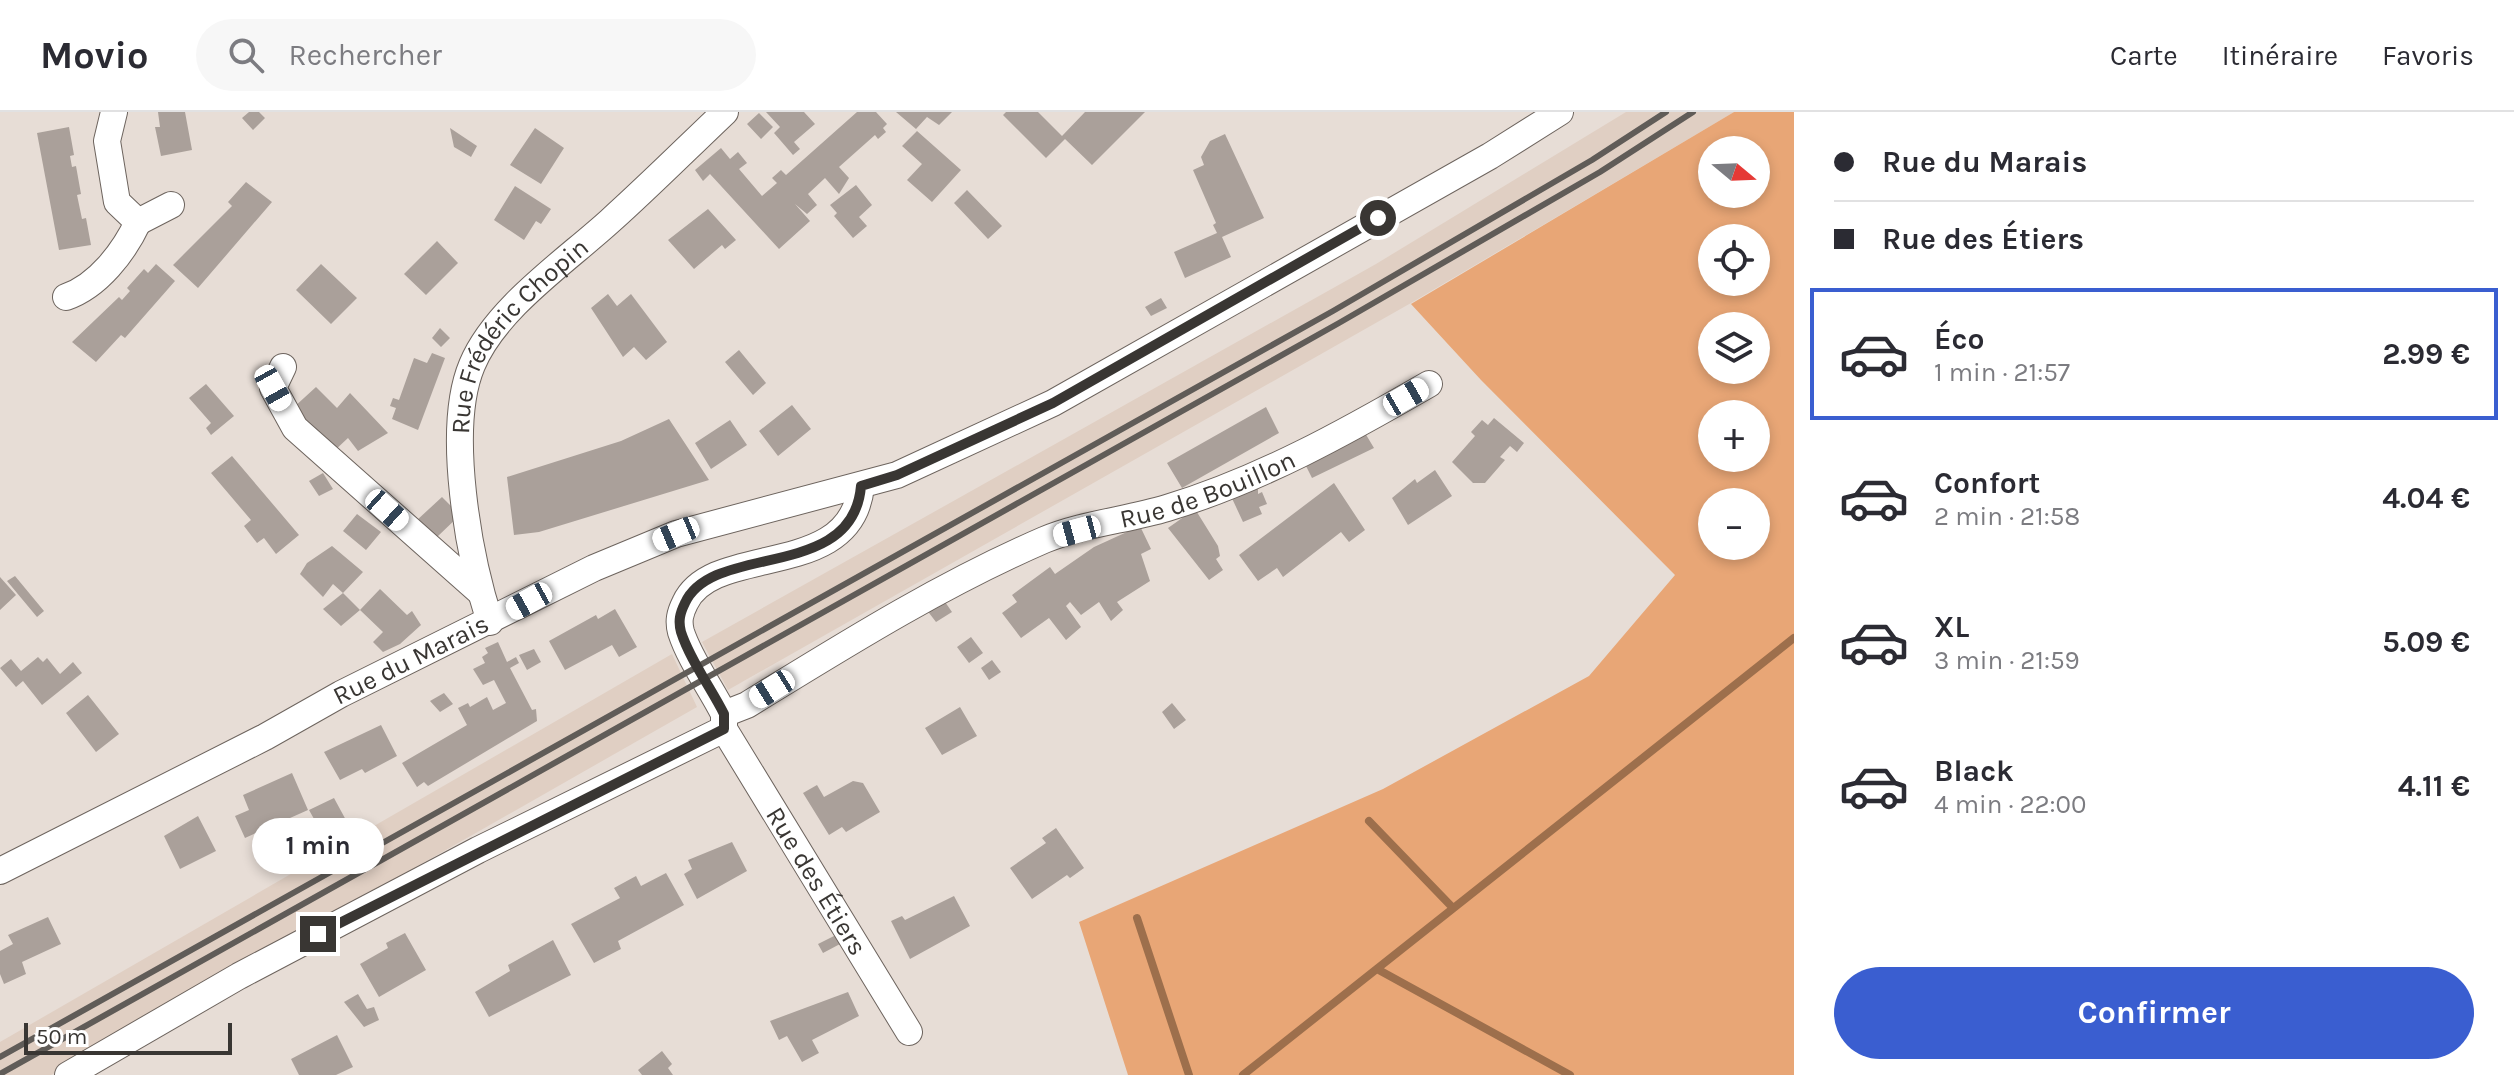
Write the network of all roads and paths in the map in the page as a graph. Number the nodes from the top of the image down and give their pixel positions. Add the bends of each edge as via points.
1 (114, 112) edge
2 (725, 112) edge
3 (1560, 112) edge
4 (171, 205) dead end
5 (138, 222) junction
6 (66, 297) dead end
7 (283, 367) dead end
8 (1429, 384) dead end
9 (861, 486) junction
10 (480, 592) junction
11 (490, 622) junction
12 (724, 722) junction
13 (0, 871) edge
14 (909, 1032) dead end
15 (68, 1075) edge

1 - 5 street via 107,141 117,202
2 - 10 street, Rue Frédéric Chopin via 502,319 472,364 458,417
3 - 9 street, Rue du Marais via 1053,403 897,475
4 - 5 street
5 - 6 street via 129,242 85,291
7 - 10 street via 273,388 295,428
8 - 12 street, Rue de Bouillon via 1265,471 1168,508 1046,539 874,626
9 - 11 street, Rue du Marais via 676,534
9 - 12 street, Rue des Étiers via 860,501 843,526 819,545 717,573 698,583 687,598 679,616 681,633
10 - 11 street, Rue Frédéric Chopin
11 - 13 street, Rue du Marais
12 - 14 street, Rue des Étiers via 852,945
12 - 15 street via 239,976

